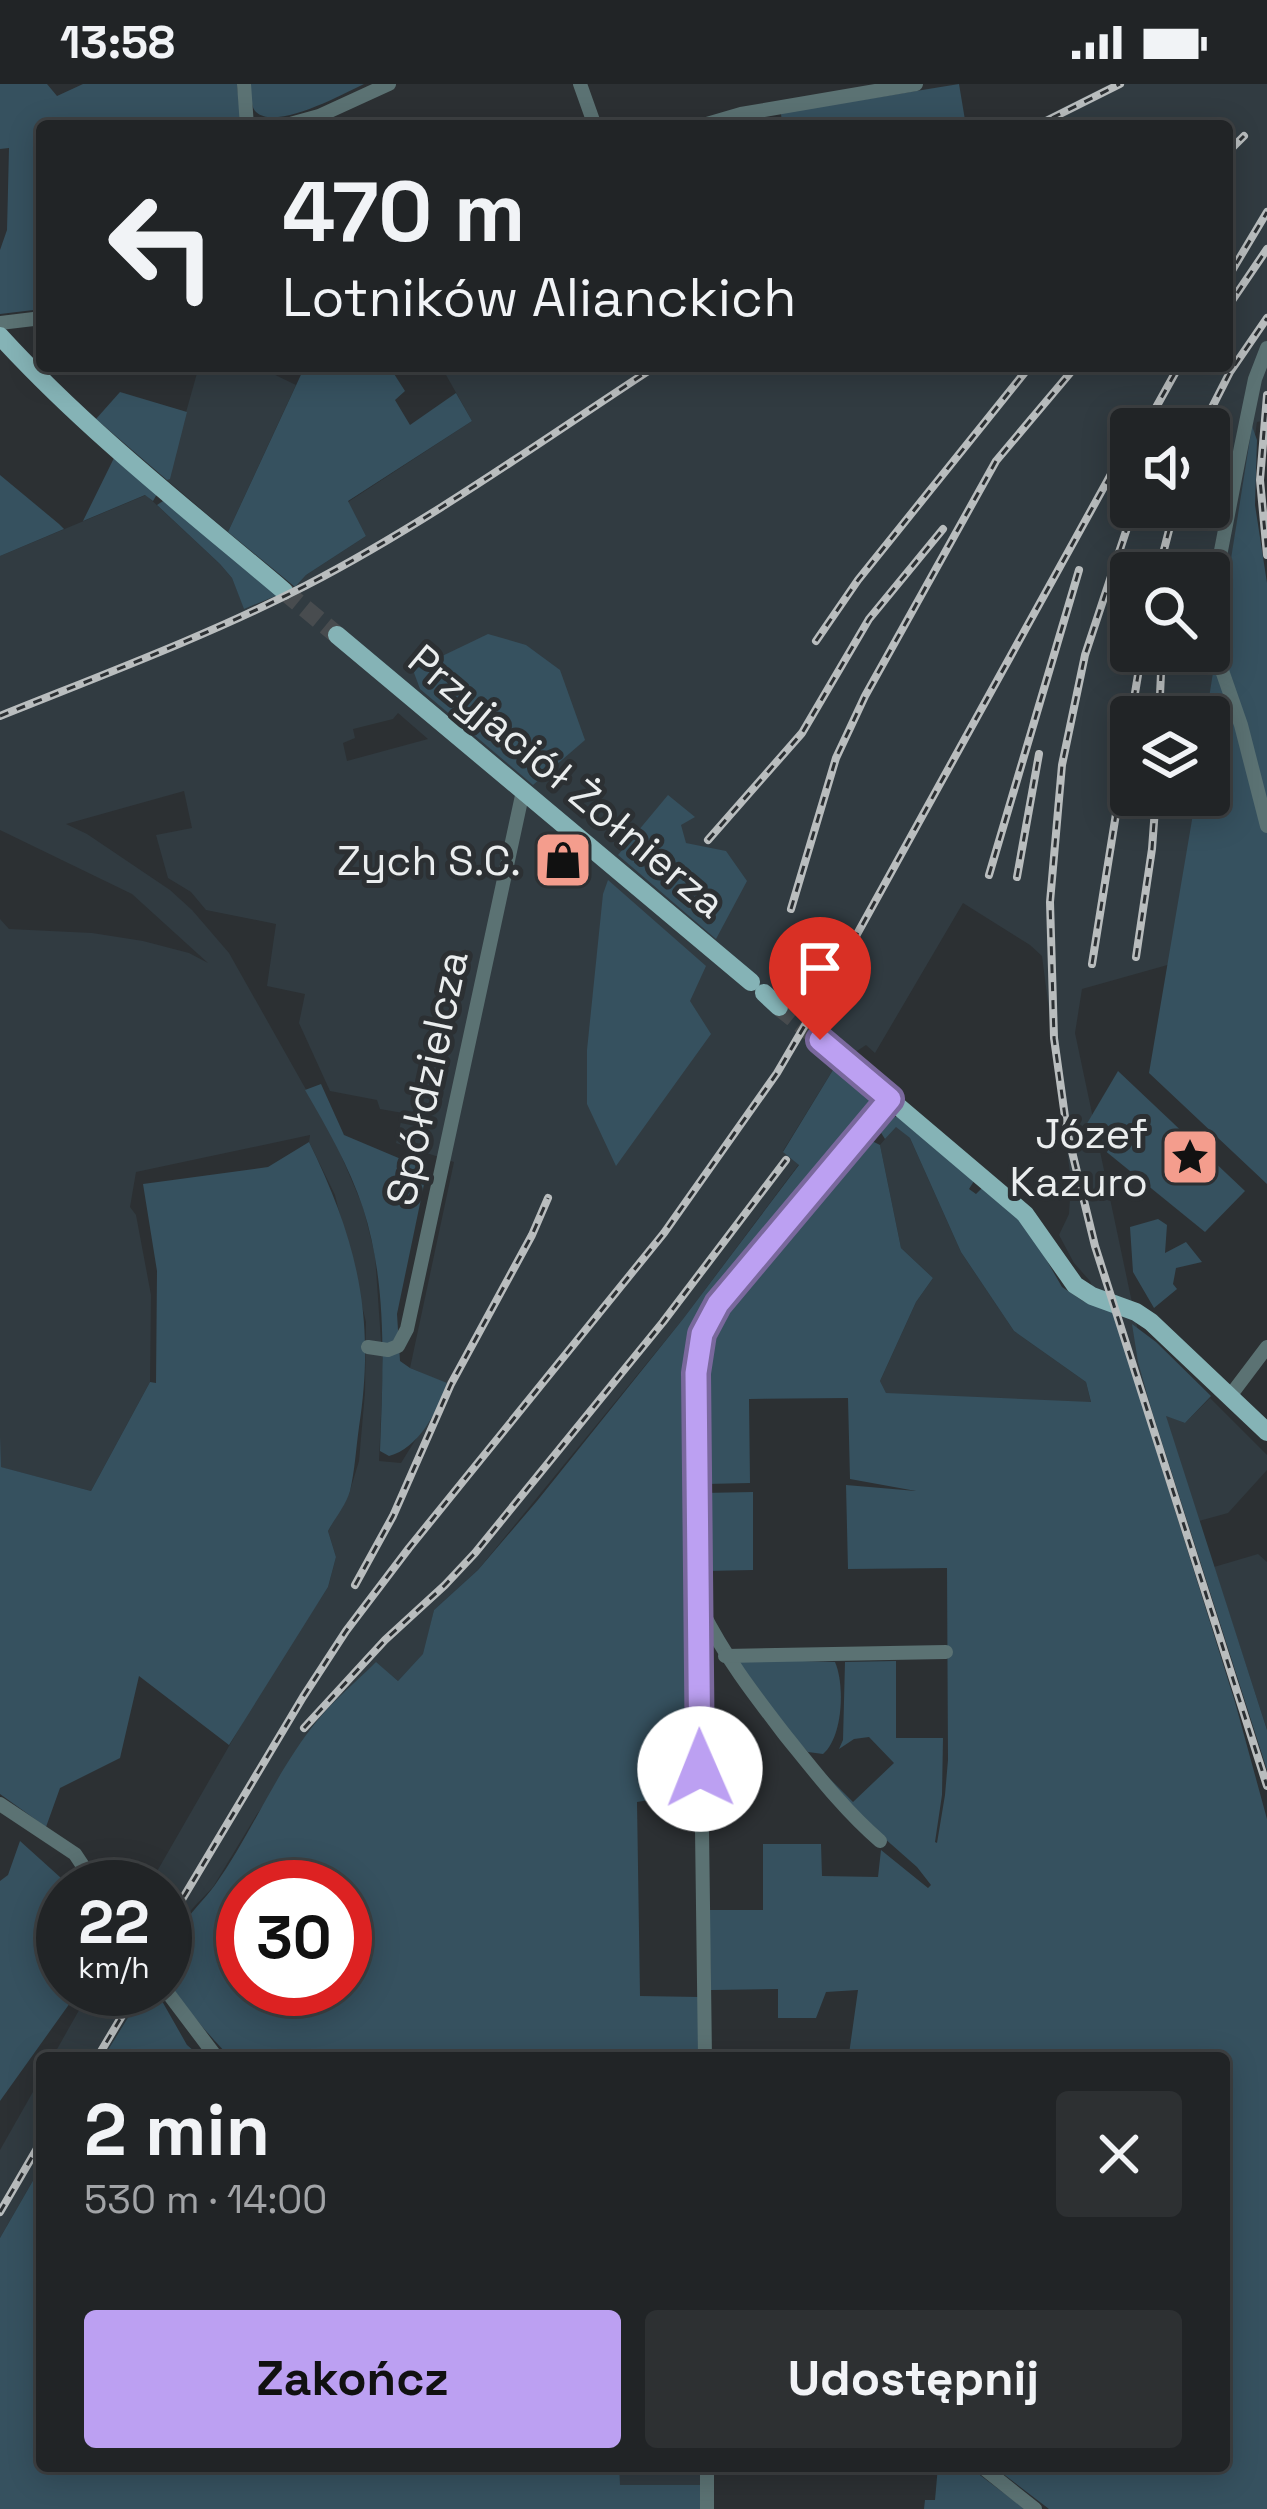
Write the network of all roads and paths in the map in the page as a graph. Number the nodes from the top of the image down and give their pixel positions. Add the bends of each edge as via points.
1 (244, 84) edge
2 (388, 84) edge
3 (580, 84) edge
4 (916, 84) edge
5 (247, 120) edge
6 (305, 120) edge
7 (593, 120) edge
8 (722, 120) edge
9 (36, 319) edge
10 (0, 323) edge
11 (0, 337) edge
12 (1267, 348) edge
13 (284, 591) tunnel mouth
14 (337, 635) tunnel mouth
15 (523, 791) junction
16 (1267, 826) edge
17 (765, 994) tunnel mouth
18 (820, 1040) tunnel mouth
19 (890, 1099) junction
20 (368, 1347) dead end
21 (1267, 1347) edge
22 (1230, 1396) junction
23 (1267, 1432) edge
24 (699, 1604) junction
25 (946, 1652) dead end
26 (725, 1656) junction
27 (0, 1804) edge
28 (880, 1841) dead end
29 (79, 1860) edge
30 (185, 2016) edge
31 (212, 2052) edge
32 (704, 2052) edge
33 (707, 2472) edge
34 (989, 2472) edge
35 (707, 2509) edge
36 (1035, 2509) edge

1 - 5 street
2 - 6 street
3 - 7 street
4 - 8 street
9 - 10 street
11 - 13 main road via 62,402
12 - 16 street via 1241,447 1214,618 1218,658
14 - 15 main road, Przyjaciół Żołnierza
15 - 17 main road, Przyjaciół Żołnierza
15 - 20 street, Spółdzielcza via 407,1329 398,1346
18 - 19 main road
19 - 22 main road via 1025,1214 1076,1285 1151,1322
19 - 24 street via 718,1304 702,1334
21 - 22 street
22 - 23 main road
24 - 26 street
24 - 32 street
25 - 26 street
26 - 28 street via 825,1785
27 - 29 street
30 - 31 street
33 - 35 street
34 - 36 street

